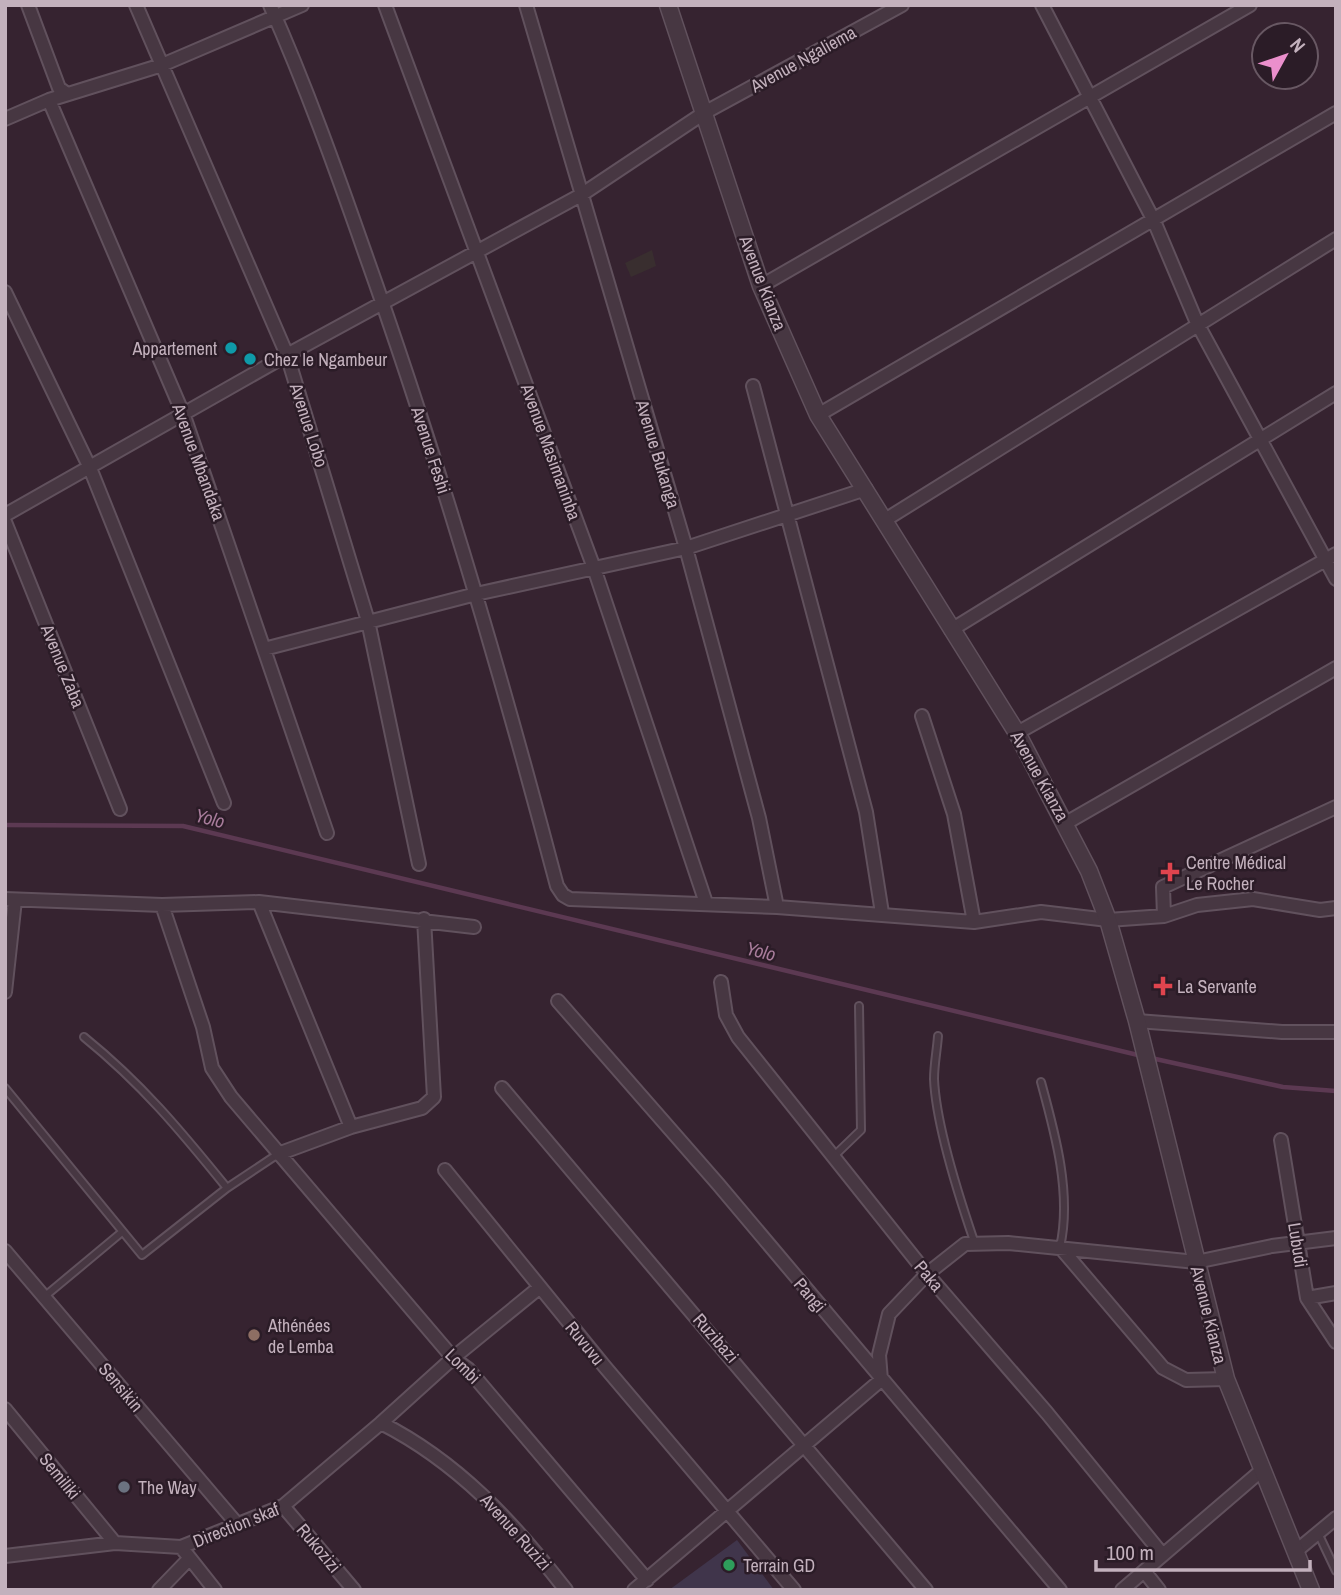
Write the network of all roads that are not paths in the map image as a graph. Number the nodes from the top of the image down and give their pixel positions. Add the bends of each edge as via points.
1 (28, 5) edge
2 (135, 5) edge
3 (302, 5) edge
4 (385, 5) edge
5 (526, 5) edge
6 (668, 5) edge
7 (902, 5) edge
8 (1042, 5) edge
9 (1250, 5) edge
10 (273, 11) edge
11 (162, 65) junction
12 (67, 94) junction
13 (1091, 98) junction
14 (49, 100) junction
15 (704, 113) junction
16 (1336, 113) edge
17 (5, 119) edge
18 (581, 195) junction
19 (1154, 221) junction
20 (1336, 239) edge
21 (476, 251) junction
22 (761, 286) junction
23 (5, 292) edge
24 (383, 302) junction
25 (1197, 323) junction
26 (287, 355) junction
27 (753, 386) dead end
28 (1336, 393) edge
29 (818, 415) junction
30 (184, 416) junction
31 (1259, 438) junction
32 (90, 468) junction
33 (866, 489) junction
34 (788, 514) junction
35 (5, 515) edge
36 (885, 520) junction
37 (5, 522) edge
38 (686, 548) junction
39 (1331, 557) edge
40 (594, 568) junction
41 (1336, 579) edge
42 (476, 594) junction
43 (368, 621) junction
44 (951, 630) junction
45 (264, 649) junction
46 (1336, 668) edge
47 (922, 716) dead end
48 (1017, 733) junction
49 (225, 803) dead end
50 (1336, 807) edge
51 (120, 809) dead end
52 (1066, 823) junction
53 (327, 833) dead end
54 (419, 864) dead end
55 (10, 899) edge
56 (259, 902) junction
57 (706, 903) junction
58 (162, 905) junction
59 (777, 906) junction
60 (1336, 908) edge
61 (882, 914) junction
62 (1164, 916) junction
63 (424, 919) junction
64 (1108, 920) junction
65 (974, 922) junction
66 (474, 927) dead end
67 (720, 982) dead end
68 (5, 992) edge
69 (558, 1001) dead end
70 (859, 1006) dead end
71 (1137, 1021) junction
72 (1336, 1032) edge
73 (938, 1036) dead end
74 (84, 1037) dead end
75 (1041, 1082) dead end
76 (5, 1088) edge
77 (502, 1088) dead end
78 (351, 1127) junction
79 (1281, 1140) dead end
80 (278, 1154) junction
81 (833, 1157) junction
82 (445, 1170) dead end
83 (227, 1188) junction
84 (122, 1232) junction
85 (1336, 1238) edge
86 (974, 1241) junction
87 (1298, 1243) junction
88 (1060, 1247) junction
89 (5, 1251) edge
90 (1196, 1262) junction
91 (927, 1274) junction
92 (540, 1287) junction
93 (1336, 1293) edge
94 (44, 1297) junction
95 (1307, 1298) junction
96 (1336, 1342) edge
97 (453, 1358) junction
98 (1226, 1379) junction
99 (881, 1380) junction
100 (5, 1409) edge
101 (380, 1423) junction
102 (806, 1444) junction
103 (1262, 1470) junction
104 (283, 1506) junction
105 (730, 1511) junction
106 (1336, 1518) edge
107 (237, 1524) junction
108 (1318, 1533) junction
109 (116, 1543) junction
110 (181, 1547) junction
111 (1295, 1552) junction
112 (1162, 1554) junction
113 (5, 1556) edge
114 (190, 1559) junction
115 (1144, 1571) junction
116 (1336, 1571) edge
117 (647, 1580) junction
118 (159, 1590) edge
119 (215, 1590) edge
120 (354, 1590) edge
121 (566, 1590) edge
122 (634, 1590) edge
123 (794, 1590) edge
124 (926, 1590) edge
125 (1060, 1590) edge
126 (1122, 1590) edge
127 (1159, 1590) edge
128 (1311, 1590) edge

1 - 12 street via 59,88
2 - 11 street, Avenue Lobo
3 - 10 street
4 - 21 street, Avenue Masimaninba
5 - 18 street, Avenue Bukanga
6 - 15 street, Avenue Kianza
7 - 15 street, Avenue Ngaliema
8 - 13 street
9 - 13 street
10 - 11 street
10 - 24 street, Avenue Feshi
11 - 12 street
11 - 26 street, Avenue Lobo
12 - 14 street
13 - 19 street
13 - 22 street
14 - 17 street
14 - 30 street, Avenue Mbandaka
15 - 18 street, Avenue Ngaliema
15 - 22 street, Avenue Kianza
16 - 19 street
18 - 21 street, Avenue Ngaliema
18 - 38 street, Avenue Bukanga
19 - 25 street
19 - 29 street
20 - 25 street
21 - 24 street, Avenue Ngaliema
21 - 40 street, Avenue Masimaninba
22 - 29 street, Avenue Kianza
23 - 32 street
24 - 26 street, Avenue Ngaliema
24 - 42 street, Avenue Feshi
25 - 31 street
25 - 36 street
26 - 30 street, Avenue Ngaliema
26 - 43 street, Avenue Lobo
27 - 34 street
28 - 31 street
29 - 33 street, Avenue Kianza
30 - 32 street, Avenue Ngaliema
30 - 45 street, Avenue Mbandaka
31 - 39 street
31 - 44 street
32 - 35 street, Avenue Ngaliema
32 - 49 street
33 - 34 street
33 - 36 street, Avenue Kianza
34 - 38 street
34 - 61 street via 866,811
36 - 44 street, Avenue Kianza
37 - 51 street, Avenue Zaba
38 - 40 street
38 - 59 street, Avenue Bukanga via 760,818
39 - 41 street
39 - 48 street
40 - 42 street
40 - 57 street, Avenue Masimaninba
42 - 43 street
42 - 57 street, Avenue Feshi via 557,886 570,899
43 - 45 street
43 - 54 street, Avenue Lobo
44 - 48 street, Avenue Kianza
45 - 53 street, Avenue Mbandaka
46 - 52 street
47 - 65 street via 954,814
48 - 52 street, Avenue Kianza
50 - 62 street via 1163,887
52 - 64 street, Avenue Kianza
55 - 58 street
55 - 68 street
56 - 58 street
56 - 63 street
56 - 78 street
57 - 59 street
58 - 80 street, Lombi via 212,1068
59 - 61 street
60 - 62 street via 1320,910 1252,899 1197,905
61 - 65 street
62 - 64 street
63 - 66 street
63 - 78 street via 434,1097 422,1108
64 - 65 street via 1041,912
64 - 71 street, Avenue Kianza
67 - 81 street, Paka via 726,1015 738,1037
69 - 99 street, Pangi
70 - 81 lane via 862,1130
71 - 72 street
71 - 90 street, Avenue Kianza
73 - 86 lane via 936,1100 961,1208
74 - 83 lane via 164,1109
75 - 88 lane via 1055,1133 1066,1223
76 - 84 lane
77 - 102 street, Ruzibazi
78 - 80 street
79 - 87 street, Lubudi
80 - 83 lane
80 - 97 street, Lombi
81 - 91 street, Paka
82 - 92 street, Ruvuvu
83 - 84 lane via 142,1255
84 - 94 lane
85 - 87 street
86 - 88 street
86 - 91 street
87 - 90 street
87 - 95 street, Lubudi
88 - 90 street
88 - 98 street via 1163,1368 1186,1380
89 - 94 street, Sensikin
90 - 98 street, Avenue Kianza
91 - 99 street via 884,1325
91 - 112 street, Paka
92 - 97 street, Direction skaf
92 - 105 street, Ruvuvu
93 - 95 street
94 - 107 street, Sensikin
95 - 96 street, Lubudi
97 - 101 street, Direction skaf
97 - 117 street, Lombi via 468,1369
98 - 103 street, Avenue Kianza
99 - 102 street
99 - 125 street, Pangi
100 - 109 street, Semiliki
101 - 104 street, Direction skaf
101 - 121 street, Avenue Ruzizi via 415,1440 464,1476 519,1530
102 - 105 street
102 - 124 street, Ruzibazi
103 - 111 street, Avenue Kianza
103 - 112 street
104 - 107 street, Direction skaf
104 - 120 street, Rukozizi
105 - 117 street
105 - 123 street, Ruvuvu
106 - 108 street
107 - 110 street, Direction skaf
108 - 111 street
108 - 116 lane
109 - 110 street, Direction skaf
109 - 113 street, Direction skaf
110 - 114 street
111 - 128 street, Avenue Kianza
112 - 115 street
114 - 118 street
114 - 119 street
115 - 126 street
115 - 127 street
117 - 122 street

